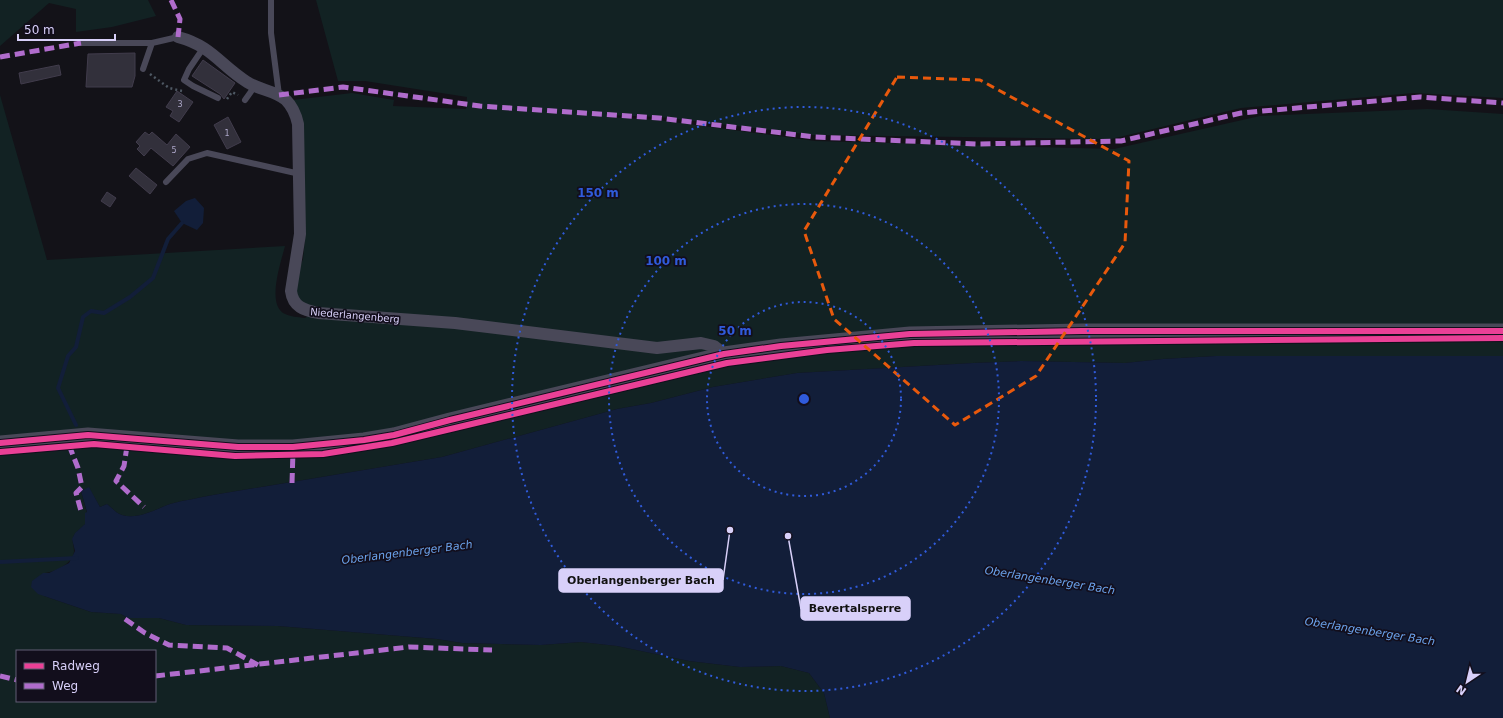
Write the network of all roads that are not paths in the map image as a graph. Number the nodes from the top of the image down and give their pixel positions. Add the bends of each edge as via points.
1 (270, 0) edge
2 (178, 37) joint
3 (81, 43) dead end
4 (152, 43) junction
5 (204, 47) junction
6 (143, 69) road end
7 (254, 86) junction
8 (279, 95) junction
9 (218, 98) road end
10 (245, 100) road end
11 (300, 174) junction
12 (166, 182) dead end
13 (1503, 331) edge
14 (724, 354) junction
15 (0, 444) edge

1 - 8 lane via 271,33
2 - 4 lane
2 - 5 street, Niederlangenberg
3 - 4 lane
4 - 6 lane
5 - 7 street, Niederlangenberg
5 - 9 lane via 184,80
7 - 8 street, Niederlangenberg
7 - 10 lane
8 - 11 street, Niederlangenberg via 292,108 298,124
11 - 12 lane via 207,152 188,159
11 - 14 street, Niederlangenberg via 300,234 291,291 294,301 305,310 463,324 657,348 701,343 714,346
13 - 14 street via 1082,331 910,334
14 - 15 street via 450,420 394,436 364,440 293,447 238,447 88,435

